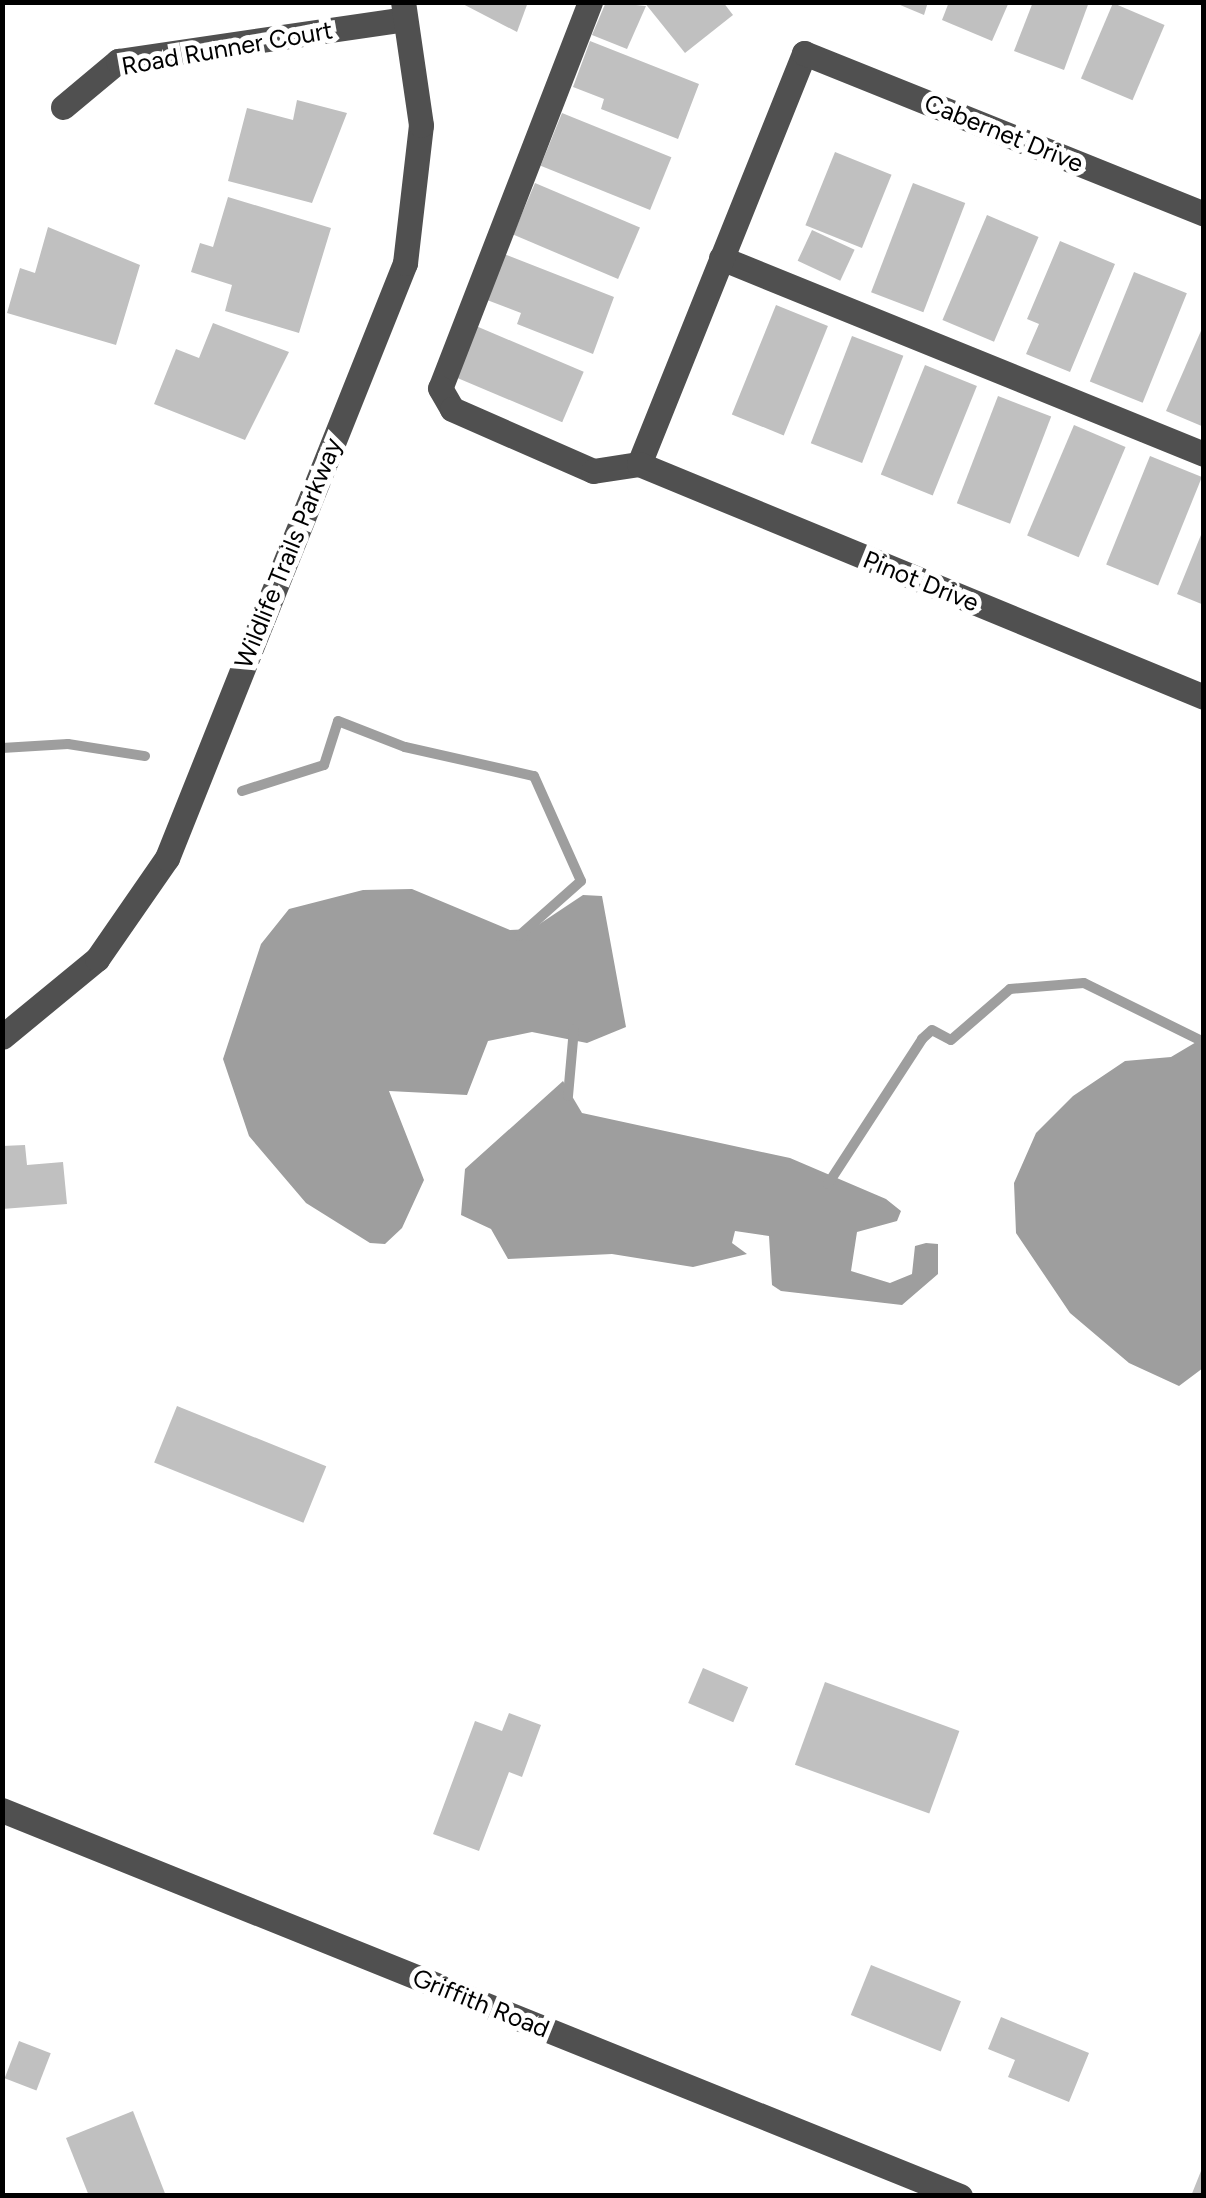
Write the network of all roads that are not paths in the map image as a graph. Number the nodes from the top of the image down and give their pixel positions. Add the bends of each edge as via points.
1 (590, 2) edge
2 (404, 11) edge
3 (828, 63) junction
4 (790, 88) junction
5 (63, 107) dead end
6 (1204, 214) edge
7 (722, 258) junction
8 (1204, 454) edge
9 (638, 464) junction
10 (1204, 697) edge
11 (2, 1037) edge
12 (2, 1810) edge
13 (960, 2196) edge

1 - 9 street via 440,388 464,415 593,471
2 - 5 street, Road Runner Court via 118,61
2 - 11 street, Wildlife Trails Parkway via 421,126 404,264 167,858 97,960
3 - 4 street
3 - 4 street, Cabernet Drive via 804,53
3 - 6 street, Cabernet Drive
4 - 7 street
7 - 8 street
7 - 9 street
9 - 10 street, Pinot Drive
12 - 13 street, Griffith Road

